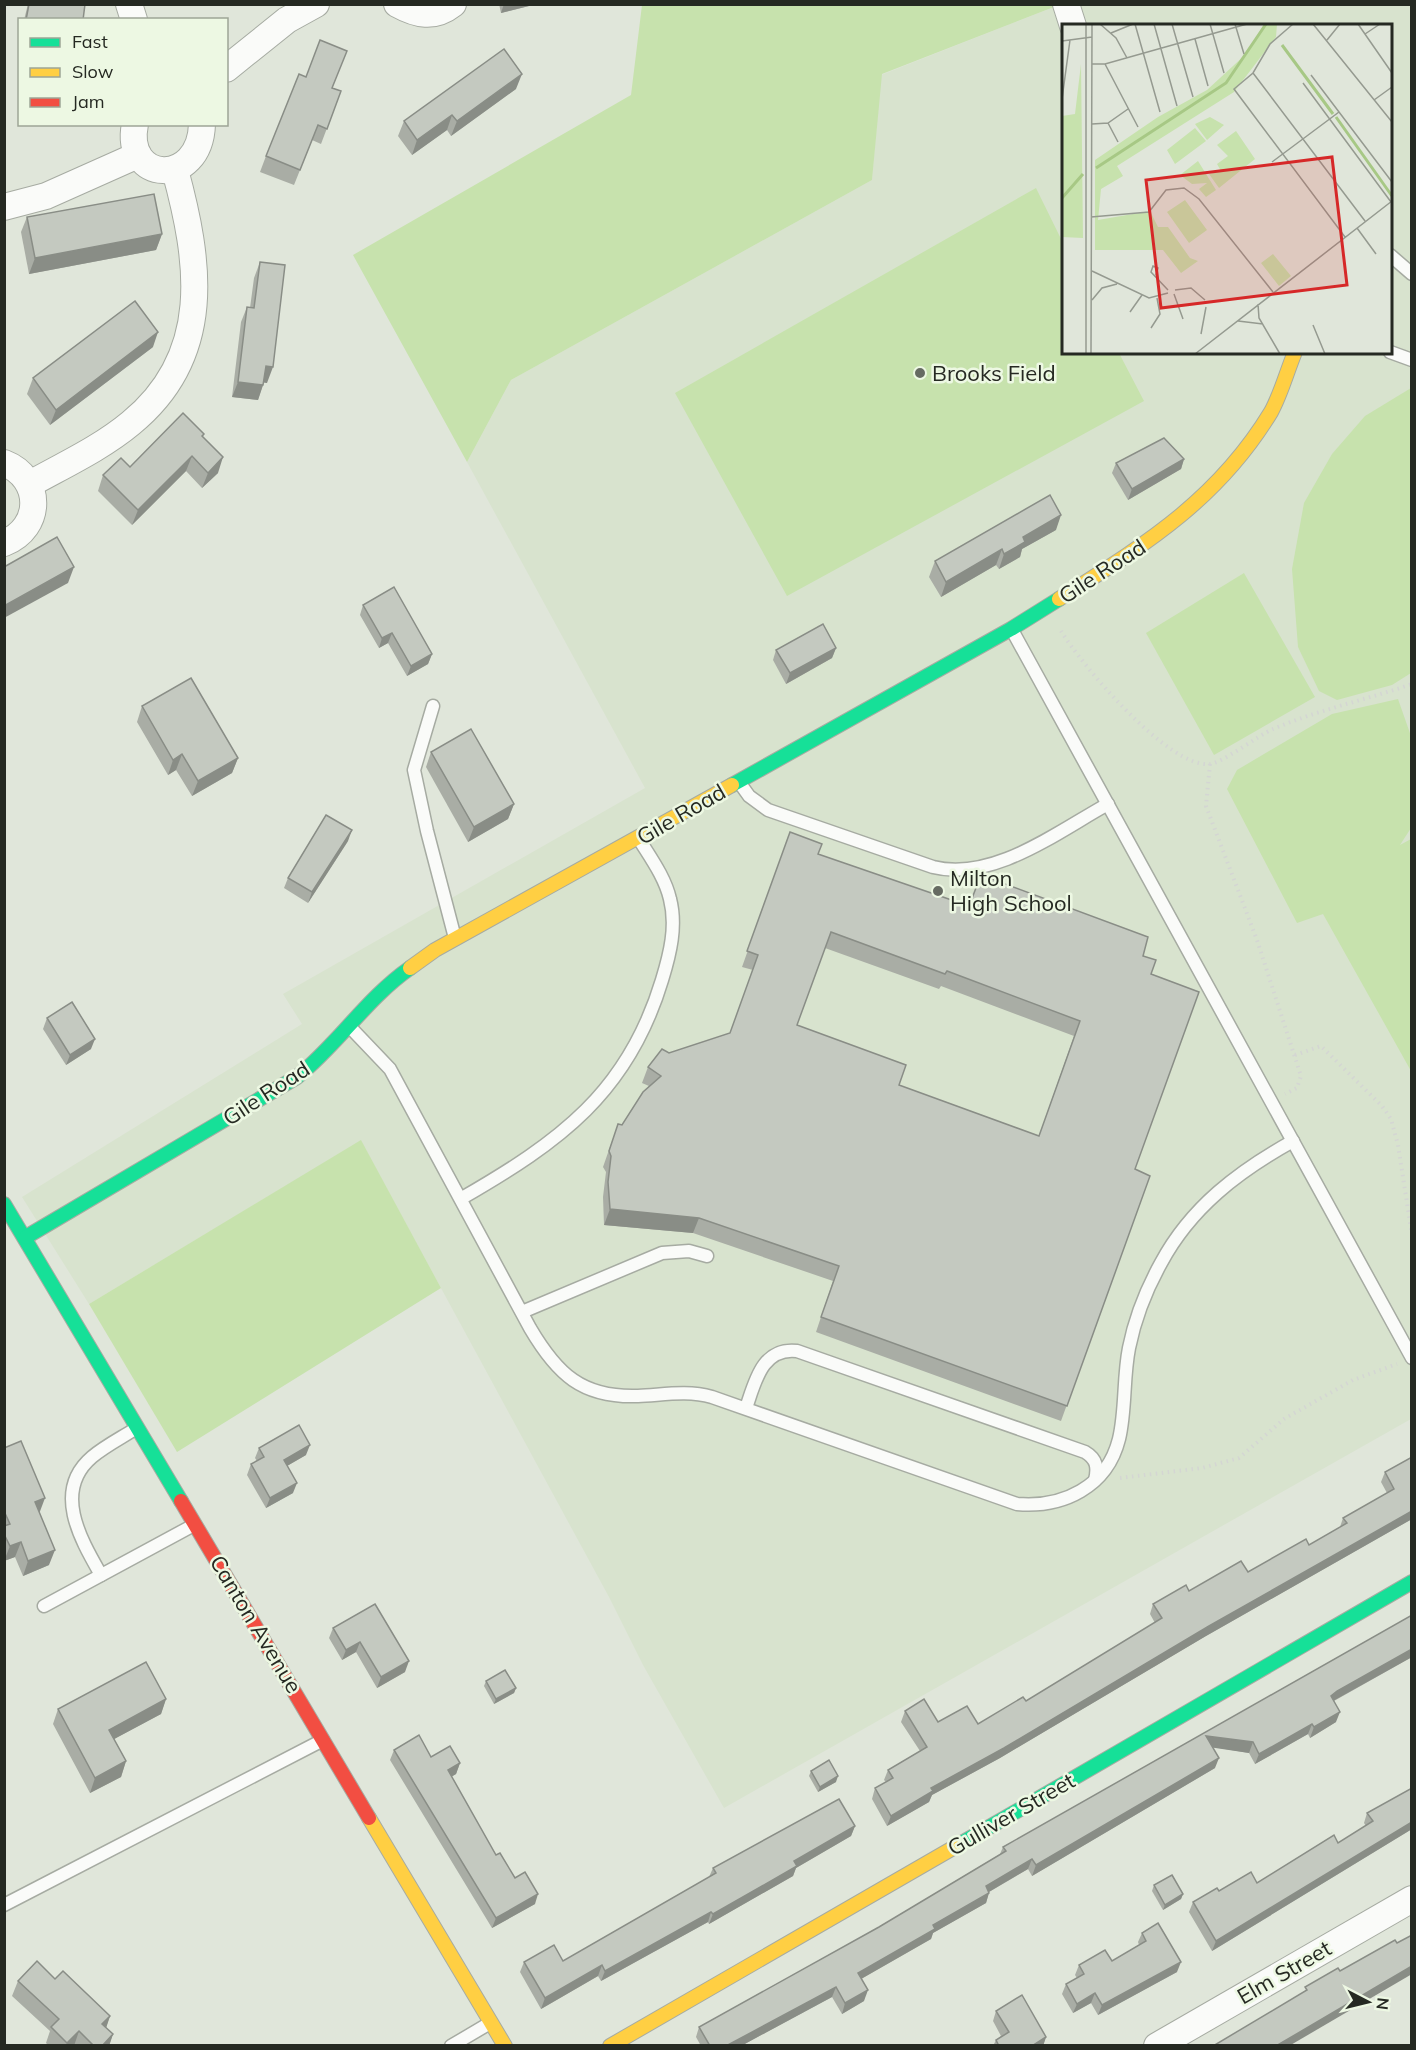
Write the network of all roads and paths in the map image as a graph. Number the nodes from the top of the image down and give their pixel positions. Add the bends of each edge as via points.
1 (316, 4) edge
2 (398, 4) edge
3 (453, 4) edge
4 (1066, 4) edge
5 (1071, 24) edge
6 (228, 67) edge
7 (135, 126) edge
8 (202, 126) edge
9 (138, 155) junction
10 (175, 170) junction
11 (4, 207) edge
12 (1392, 257) edge
13 (1412, 274) edge
14 (1392, 353) edge
15 (1294, 354) edge
16 (1412, 360) edge
17 (4, 463) edge
18 (30, 484) junction
19 (4, 543) edge
20 (1046, 608) junction
21 (1011, 629) junction
22 (1412, 684) edge
23 (433, 706) dead end
24 (1210, 764) junction
25 (738, 781) junction
26 (1108, 804) junction
27 (639, 838) junction
28 (456, 939) junction
29 (349, 1025) junction
30 (1295, 1055) junction
31 (1272, 1102) junction
32 (1293, 1141) junction
33 (462, 1198) junction
34 (4, 1203) edge
35 (1412, 1235) edge
36 (26, 1237) junction
37 (707, 1256) dead end
38 (522, 1312) junction
39 (1407, 1360) edge
40 (746, 1408) junction
41 (139, 1426) junction
42 (1113, 1479) dead end
43 (1095, 1480) junction
44 (196, 1524) junction
45 (101, 1575) junction
46 (1412, 1582) edge
47 (44, 1606) dead end
48 (325, 1739) junction
49 (1412, 1899) edge
50 (4, 1905) edge
51 (491, 2023) junction
52 (450, 2046) edge
53 (505, 2046) edge
54 (610, 2046) edge
55 (1157, 2046) edge

1 - 6 street via 287,20
2 - 3 street via 425,15 438,14
4 - 5 street
7 - 9 street
8 - 10 street via 193,157
9 - 10 street via 154,169
9 - 11 street via 46,196
10 - 18 street via 188,223 195,279 192,322 184,354 166,386 130,424
12 - 13 lane
14 - 16 lane
15 - 20 street, Gile Road via 1280,395 1262,426 1215,486 1152,540
17 - 18 street via 20,471
18 - 19 street via 34,498 30,520 22,532
20 - 21 street, Gile Road
20 - 24 path via 1090,673 1120,705 1169,746 1198,764
21 - 25 street, Gile Road
21 - 26 lane
22 - 24 path via 1328,708 1272,730
23 - 28 lane via 414,770
24 - 30 path via 1206,806
25 - 26 lane via 749,796 768,810 933,867 957,871 1005,860
25 - 27 street, Gile Road
26 - 31 lane
27 - 28 street, Gile Road
27 - 33 lane via 670,898 673,929 663,977 639,1038 613,1079 576,1120 535,1154
28 - 29 street, Gile Road via 392,980
29 - 33 lane via 390,1069
29 - 36 street, Gile Road via 297,1077
30 - 31 path via 1301,1076 1297,1088
30 - 35 path via 1321,1046 1382,1106 1395,1132
31 - 32 lane
32 - 39 lane
32 - 43 lane via 1248,1166 1215,1193 1192,1217 1161,1263 1133,1329 1118,1441 1109,1463
33 - 38 lane
34 - 36 street, Canton Avenue
36 - 41 street, Canton Avenue
37 - 38 lane via 689,1251 662,1253
38 - 40 lane via 551,1362 567,1377 585,1386 627,1395 696,1394
39 - 42 path via 1353,1380 1284,1419 1239,1458 1202,1468
40 - 43 lane via 1017,1504 1057,1503
40 - 43 lane via 769,1358 796,1351 1085,1452 1097,1467
41 - 44 street, Canton Avenue
41 - 45 lane via 92,1458 79,1473 73,1491 72,1514 79,1538
44 - 45 lane
44 - 48 street, Canton Avenue
45 - 47 lane
46 - 54 street, Gulliver Street
48 - 50 lane
48 - 51 street, Canton Avenue
49 - 55 street, Elm Street
51 - 52 lane
51 - 53 street, Canton Avenue

